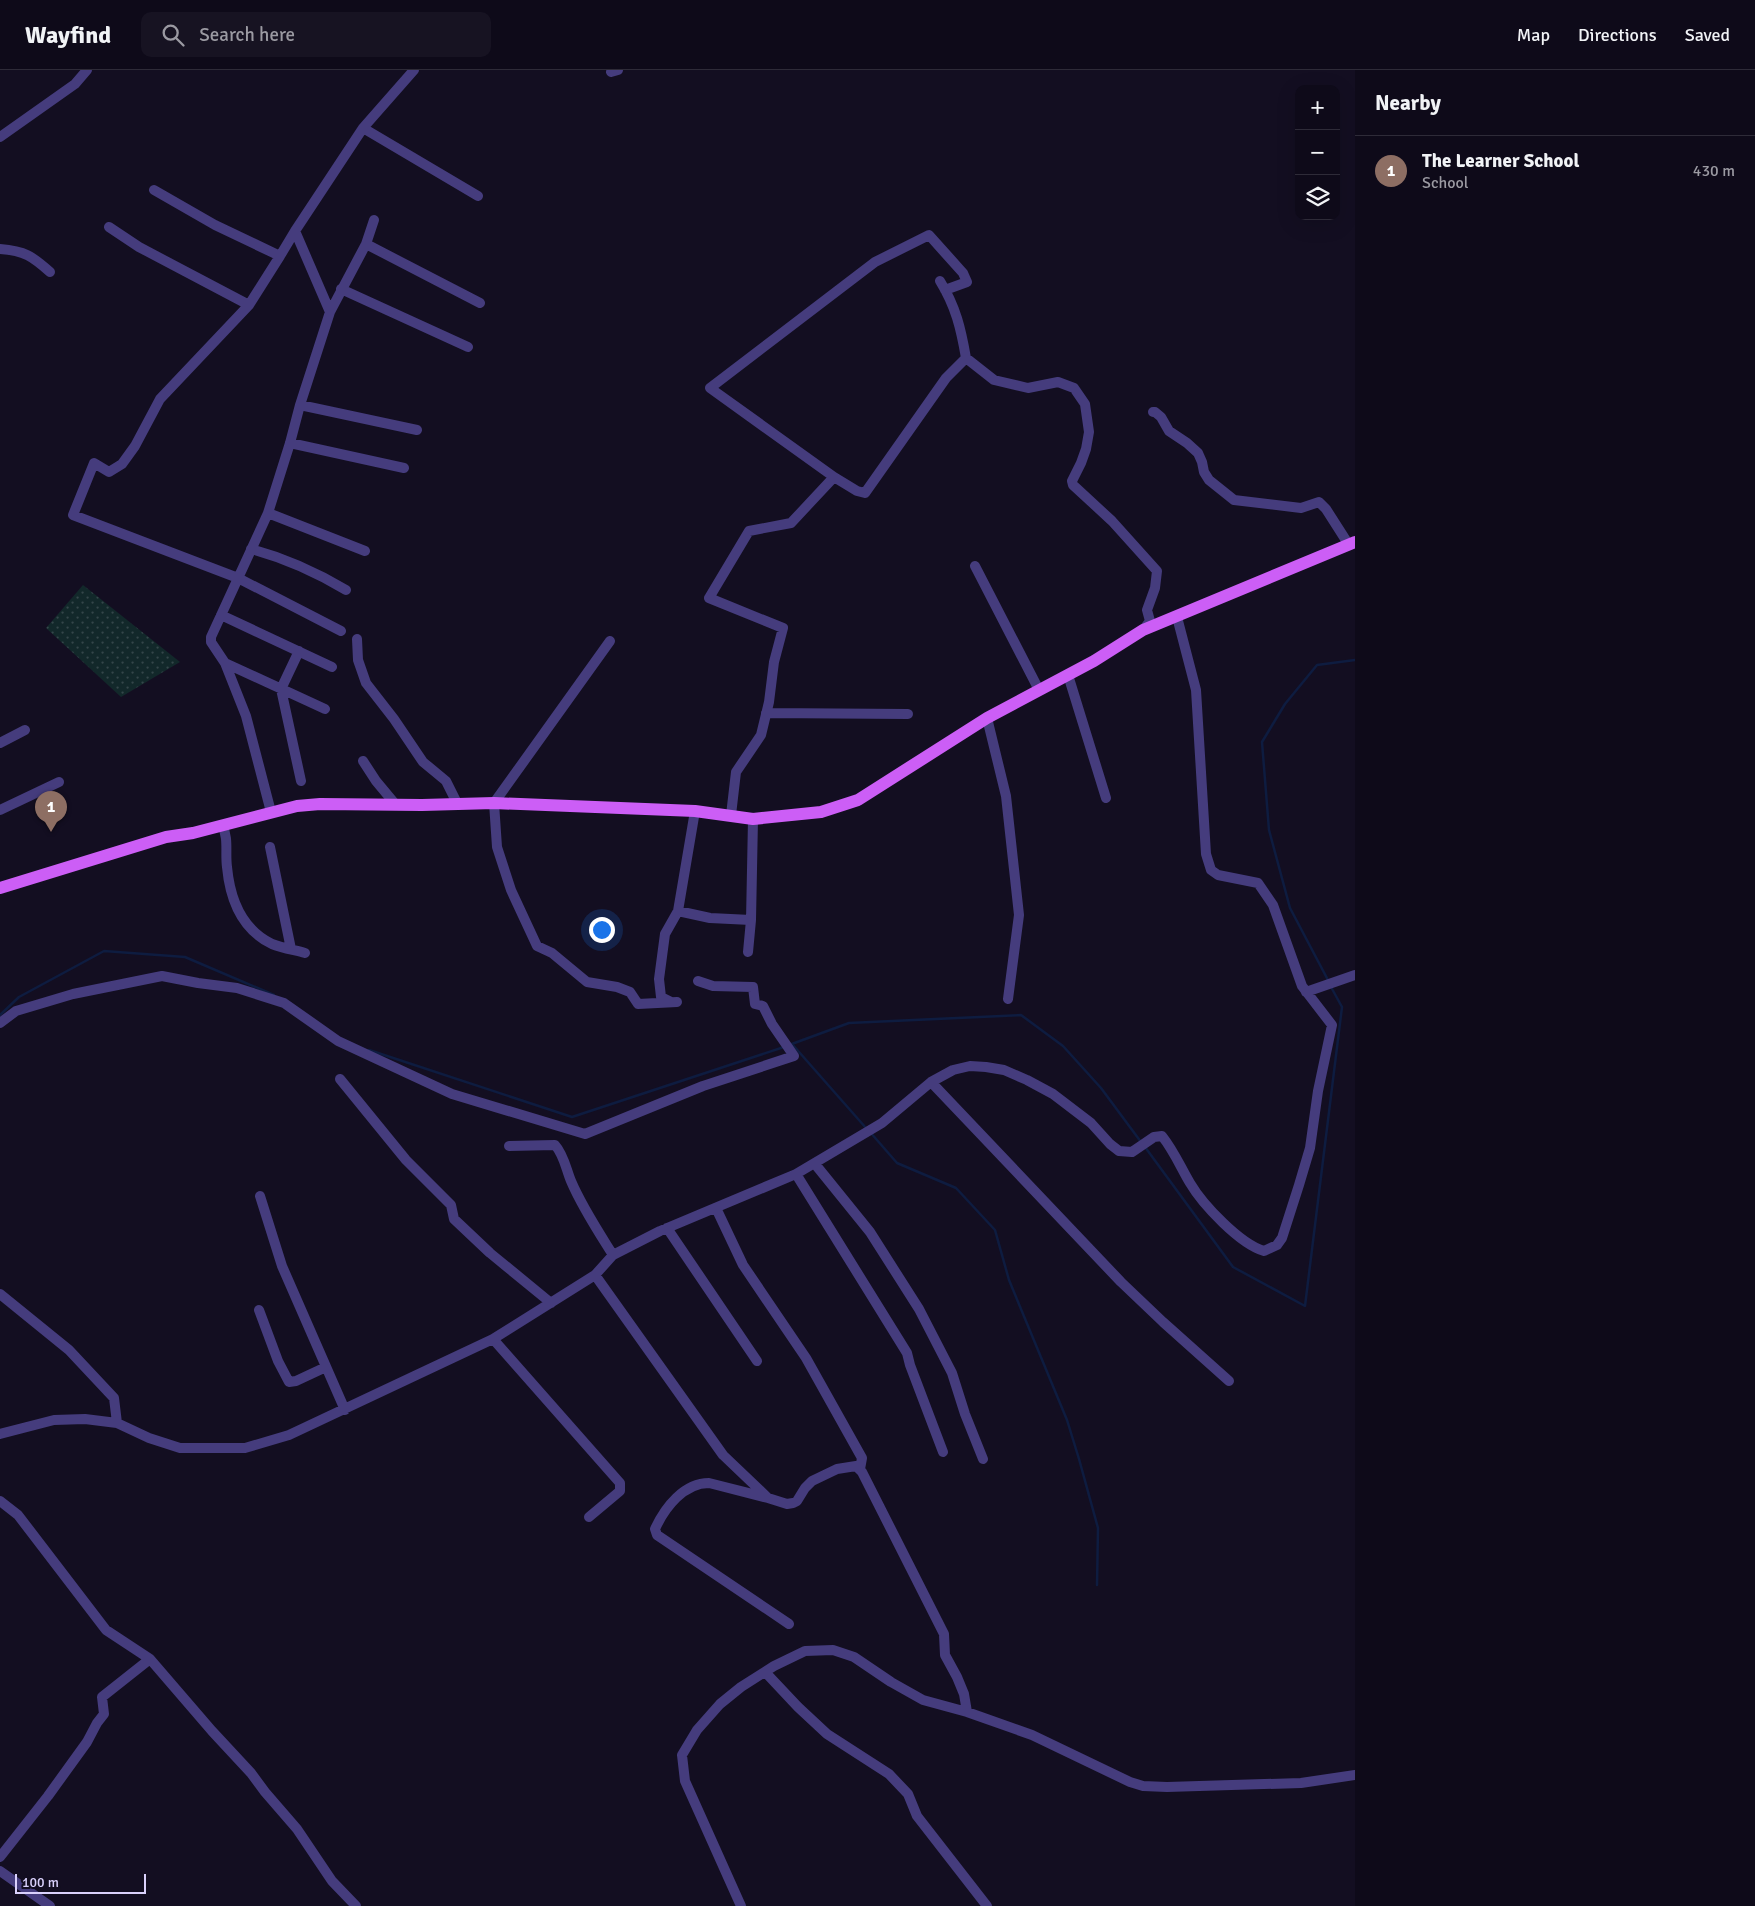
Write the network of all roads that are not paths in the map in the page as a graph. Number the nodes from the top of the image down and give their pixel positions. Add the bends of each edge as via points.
1 (87, 70) edge
2 (414, 70) edge
3 (363, 128) junction
4 (0, 137) edge
5 (154, 190) dead end
6 (478, 196) dead end
7 (374, 220) dead end
8 (109, 228) dead end
9 (295, 231) junction
10 (366, 244) junction
11 (0, 249) edge
12 (280, 256) junction
13 (50, 272) dead end
14 (341, 289) junction
15 (480, 303) dead end
16 (249, 305) junction
17 (330, 312) junction
18 (468, 347) dead end
19 (966, 358) junction
20 (300, 405) junction
21 (1152, 412) dead end
22 (417, 430) dead end
23 (290, 443) junction
24 (404, 468) dead end
25 (834, 477) junction
26 (268, 513) junction
27 (1352, 544) edge
28 (251, 549) junction
29 (365, 551) dead end
30 (975, 566) dead end
31 (238, 578) junction
32 (346, 590) dead end
33 (221, 615) junction
34 (1177, 617) junction
35 (1143, 630) junction
36 (341, 631) dead end
37 (357, 640) dead end
38 (610, 641) dead end
39 (298, 651) junction
40 (226, 663) junction
41 (332, 666) dead end
42 (1068, 675) junction
43 (281, 688) junction
44 (1038, 690) junction
45 (325, 709) dead end
46 (766, 713) junction
47 (908, 714) dead end
48 (987, 718) junction
49 (25, 730) dead end
50 (0, 743) edge
51 (363, 760) dead end
52 (301, 780) dead end
53 (60, 782) dead end
54 (1106, 798) dead end
55 (458, 804) junction
56 (494, 804) junction
57 (396, 805) junction
58 (0, 810) edge
59 (695, 810) junction
60 (272, 812) junction
61 (732, 816) junction
62 (753, 819) junction
63 (222, 825) junction
64 (270, 847) dead end
65 (0, 888) edge
66 (678, 912) junction
67 (752, 920) junction
68 (291, 949) junction
69 (748, 952) dead end
70 (305, 953) dead end
71 (1355, 975) edge
72 (698, 982) dead end
73 (1306, 992) junction
74 (1008, 999) dead end
75 (0, 1023) edge
76 (340, 1079) dead end
77 (931, 1082) junction
78 (509, 1146) dead end
79 (815, 1164) junction
80 (796, 1174) junction
81 (260, 1196) dead end
82 (716, 1208) junction
83 (667, 1228) junction
84 (613, 1255) junction
85 (595, 1275) junction
86 (0, 1294) edge
87 (551, 1303) junction
88 (259, 1310) dead end
89 (493, 1339) junction
90 (757, 1361) dead end
91 (326, 1367) junction
92 (1229, 1381) dead end
93 (346, 1410) junction
94 (117, 1423) junction
95 (0, 1434) edge
96 (943, 1452) dead end
97 (983, 1459) dead end
98 (860, 1469) junction
99 (768, 1498) junction
100 (0, 1501) edge
101 (590, 1518) dead end
102 (788, 1624) dead end
103 (150, 1659) junction
104 (765, 1672) junction
105 (967, 1712) junction
106 (1355, 1776) edge
107 (0, 1857) edge
108 (0, 1871) edge
109 (50, 1906) edge
110 (356, 1906) edge
111 (741, 1906) edge
112 (987, 1906) edge

1 - 4 street via 75,84
2 - 3 street
3 - 6 street
3 - 9 street
5 - 12 street via 215,225
7 - 10 street
8 - 16 street
9 - 12 street
9 - 17 street
10 - 14 street
10 - 15 street
11 - 13 street via 32,256
12 - 16 street
14 - 17 street
14 - 18 street
16 - 31 street via 160,399 122,464 108,472 94,463 73,515
17 - 20 street
19 - 25 street via 946,378 865,492 857,491
19 - 25 street via 961,328 942,285 967,282 963,273 929,235 874,262 710,388
19 - 35 street via 994,380 1028,388 1058,382 1074,388 1082,399 1089,432 1073,485 1112,521 1157,571 1155,588 1146,610 1150,621
20 - 22 street
20 - 23 street
21 - 27 street via 1161,417 1175,437 1198,453 1209,480 1234,500 1301,508 1319,502
23 - 24 street
23 - 26 street
25 - 46 street via 791,523 749,531 709,598 783,628
26 - 28 street
26 - 29 street
27 - 34 main road
28 - 31 street
28 - 32 street via 278,556
30 - 44 street
31 - 33 street
31 - 36 street
33 - 39 street
33 - 40 street via 211,642
34 - 35 main road
34 - 73 street via 1196,690 1206,854 1211,870 1218,875 1258,883 1273,905
35 - 42 main road
37 - 55 street via 360,668 366,683 423,762 446,781
38 - 56 street
39 - 41 street
39 - 43 street
40 - 43 street
40 - 60 street via 246,716
42 - 44 main road
42 - 54 street
43 - 45 street
43 - 52 street
44 - 48 main road
46 - 47 street
46 - 61 street via 761,735 736,772
48 - 62 main road via 858,800 821,812
48 - 74 street via 1006,796 1019,914
49 - 50 street
51 - 57 street
53 - 58 street
55 - 56 main road
55 - 57 main road
56 - 59 main road
56 - 66 street via 497,847 511,890 537,946 587,982 630,992 638,1004 674,1002 661,996 659,978 666,934
57 - 60 main road via 320,804
59 - 61 main road
59 - 66 street
60 - 63 main road
61 - 62 main road
62 - 67 street
63 - 65 main road via 166,837
63 - 68 street via 230,884 240,916 262,939
64 - 68 street
66 - 67 street via 710,918
67 - 69 street
68 - 70 street
71 - 73 street
72 - 75 street via 713,986 753,987 755,1004 763,1006 794,1056 703,1086 585,1134 452,1094 338,1041 284,1004 237,988 162,976 73,994 16,1011
73 - 77 street via 1332,1025 1310,1148 1287,1225 1276,1245 1264,1251 1248,1244 1205,1204 1162,1136 1154,1137 1132,1152 1119,1151 1091,1123 1053,1094 1004,1070 970,1066 953,1070
76 - 87 street via 406,1160 451,1205 454,1220
77 - 79 street via 882,1123
77 - 92 street via 1121,1282
78 - 84 street via 555,1145 560,1150 571,1181
79 - 80 street
79 - 97 street via 870,1232 919,1309 952,1373
80 - 82 street
80 - 96 street via 907,1353
81 - 91 street via 282,1266
82 - 83 street
82 - 98 street via 743,1265 806,1358 862,1458
83 - 84 street
83 - 90 street
84 - 85 street
85 - 87 street
85 - 99 street via 723,1455
86 - 94 street via 68,1350 114,1398
87 - 89 street
88 - 91 street via 289,1382 296,1382
89 - 93 street
89 - 101 street via 620,1483 620,1491
91 - 93 street
93 - 94 street via 289,1435 245,1448 180,1448
94 - 95 street via 86,1419 54,1420
98 - 99 street via 856,1466 837,1469 812,1481 793,1503
98 - 105 street via 944,1634 945,1655 961,1686
99 - 102 street via 699,1483 685,1489 655,1529 657,1535
100 - 103 street via 18,1516 106,1630
103 - 107 street via 102,1697 104,1714 48,1796
103 - 110 street via 251,1773 297,1829 332,1881
104 - 105 street via 804,1652 833,1650 854,1657 923,1700
104 - 111 street via 720,1704 697,1730 682,1755 685,1781
104 - 112 street via 827,1734 889,1774 908,1794 917,1816
105 - 106 street via 1032,1735 1143,1786 1301,1783
108 - 109 street

